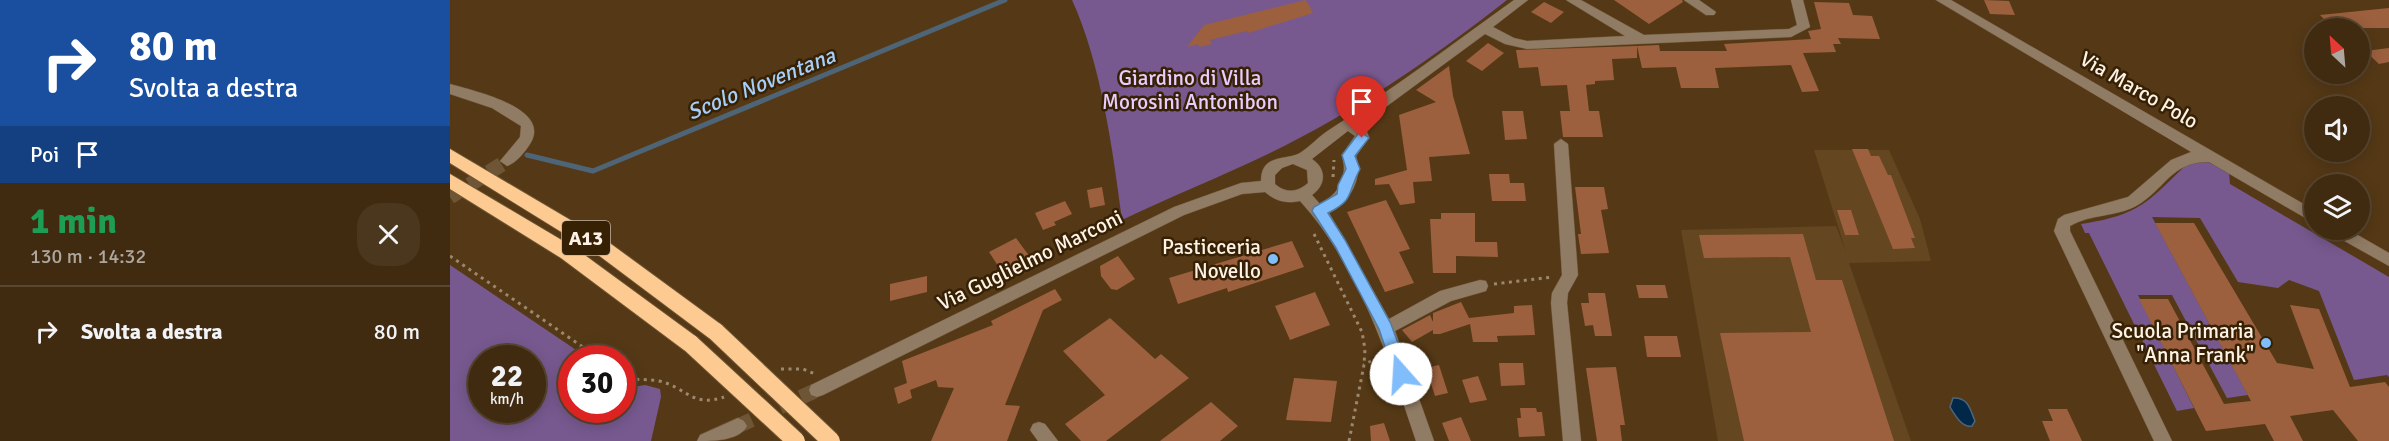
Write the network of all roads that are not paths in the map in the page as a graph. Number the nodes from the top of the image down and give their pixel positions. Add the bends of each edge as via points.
1 (1522, 0) edge
2 (1572, 0) edge
3 (1690, 0) edge
4 (1797, 0) edge
5 (1942, 0) edge
6 (1710, 12) dead end
7 (1484, 28) junction
8 (1640, 39) junction
9 (450, 89) edge
10 (1348, 125) junction
11 (1561, 144) dead end
12 (450, 155) edge
13 (2212, 157) junction
14 (1301, 160) junction
15 (507, 161) tunnel mouth
16 (450, 181) edge
17 (1268, 186) junction
18 (1303, 195) junction
19 (1319, 211) junction
20 (2304, 211) edge
21 (2354, 240) edge
22 (2389, 260) edge
23 (1480, 286) road end
24 (1386, 328) junction
25 (817, 390) tunnel mouth
26 (738, 426) tunnel mouth
27 (706, 441) edge
28 (796, 441) edge
29 (831, 441) edge
30 (1425, 441) edge
31 (1572, 441) edge
32 (2163, 441) edge

1 - 7 street
2 - 8 street
3 - 6 street
4 - 8 street via 1804,24 1797,32
5 - 13 street, Via Marco Polo
7 - 8 street via 1527,45
7 - 10 street
9 - 15 street via 512,111 528,123 526,141
10 - 14 street
10 - 19 street via 1360,131 1362,138 1349,155 1353,169 1344,196
11 - 31 street via 1570,265 1558,303
12 - 29 highway, A13, bridge via 604,249 716,332
13 - 20 street, Via Marco Polo
13 - 32 street via 2191,155 2180,159 2146,191 2123,206 2063,223 2062,231
14 - 17 street via 1285,160 1272,168
14 - 18 street via 1314,167 1318,179
16 - 28 highway, A13, bridge via 629,296 691,344
17 - 18 street, Via Guglielmo Marconi via 1286,197
17 - 25 street, Via Guglielmo Marconi via 1240,189 1179,211
18 - 19 street
19 - 24 street
21 - 22 street
23 - 24 street via 1446,296
24 - 30 street
26 - 27 street

